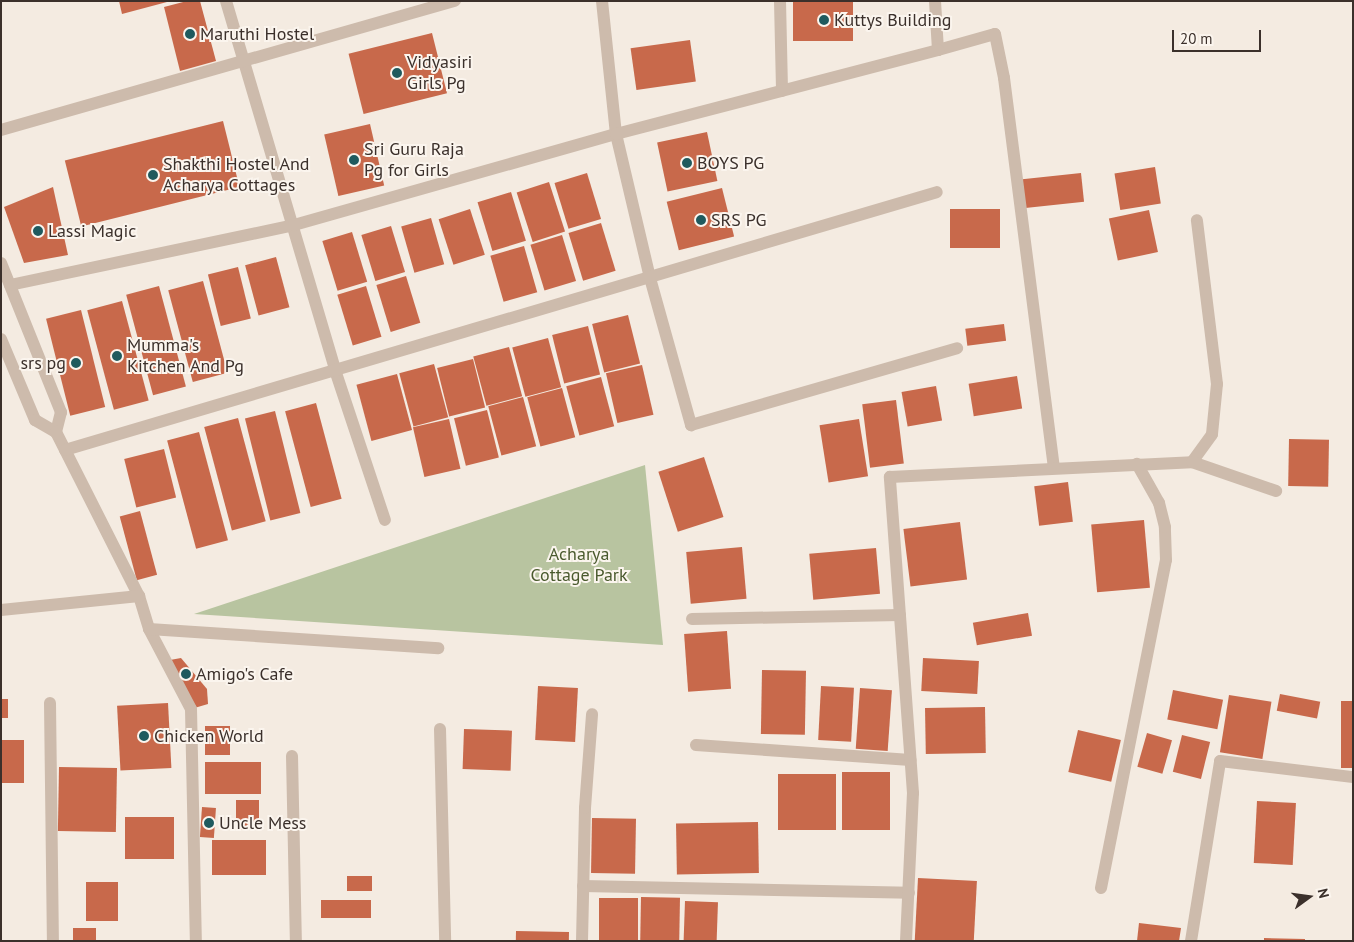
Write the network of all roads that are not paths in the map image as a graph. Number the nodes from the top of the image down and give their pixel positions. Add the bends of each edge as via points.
1 (226, 1) edge
2 (455, 1) edge
3 (602, 1) edge
4 (780, 1) edge
5 (935, 1) edge
6 (938, 50) junction
7 (245, 62) junction
8 (782, 91) junction
9 (1, 130) edge
10 (616, 134) junction
11 (937, 192) dead end
12 (1198, 220) dead end
13 (294, 225) junction
14 (1, 263) edge
15 (650, 278) junction
16 (10, 285) junction
17 (1, 339) edge
18 (957, 348) dead end
19 (335, 370) junction
20 (56, 432) junction
21 (65, 450) junction
22 (1192, 462) junction
23 (1137, 464) junction
24 (1054, 467) junction
25 (1276, 491) dead end
26 (385, 520) dead end
27 (139, 596) junction
28 (1, 610) edge
29 (900, 615) junction
30 (692, 619) dead end
31 (149, 629) junction
32 (438, 648) dead end
33 (50, 703) dead end
34 (592, 714) dead end
35 (440, 729) dead end
36 (696, 745) dead end
37 (292, 756) dead end
38 (910, 760) junction
39 (1353, 777) edge
40 (583, 886) junction
41 (1101, 888) dead end
42 (909, 893) junction
43 (53, 941) edge
44 (196, 941) edge
45 (296, 941) edge
46 (445, 941) edge
47 (582, 941) edge
48 (906, 941) edge
49 (1191, 941) edge

1 - 7 street
2 - 7 street
3 - 10 street
4 - 8 street
5 - 6 street
6 - 8 street
6 - 24 street via 995,34 1004,78
7 - 9 street
7 - 13 street
8 - 10 street
10 - 13 street
10 - 15 street
11 - 15 street
12 - 22 street via 1217,384 1212,434
13 - 16 street
13 - 19 street
14 - 16 street
15 - 18 street via 691,426
15 - 19 street
16 - 20 street via 61,412
17 - 20 street via 35,420
19 - 21 street
19 - 26 street
20 - 21 street
21 - 27 street
22 - 23 street
22 - 25 street
23 - 24 street
23 - 41 street via 1159,503 1165,527 1166,560
24 - 29 street via 890,477
27 - 28 street
27 - 31 street
29 - 30 street
29 - 38 street
31 - 32 street
31 - 44 street via 191,709
33 - 43 street
34 - 40 street via 584,808
35 - 46 street
36 - 38 street
37 - 45 street
38 - 42 street via 913,793
39 - 49 street via 1220,761
40 - 42 street
40 - 47 street
42 - 48 street

